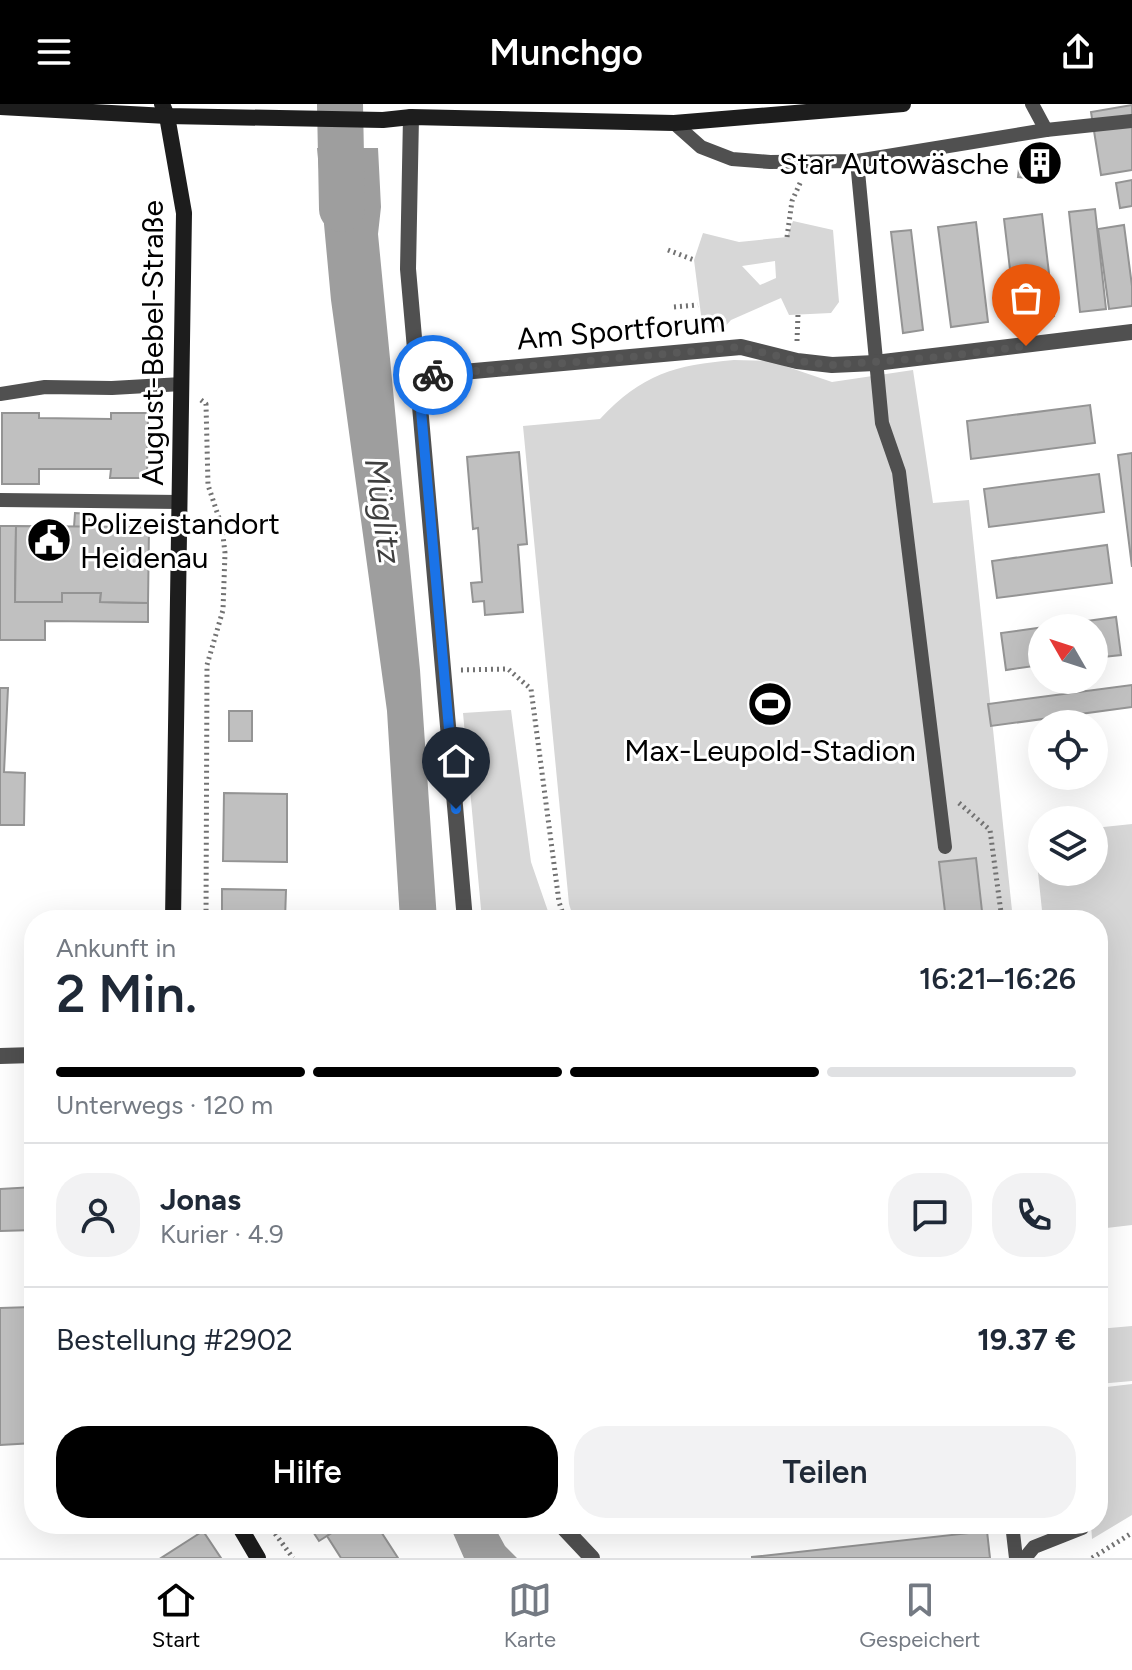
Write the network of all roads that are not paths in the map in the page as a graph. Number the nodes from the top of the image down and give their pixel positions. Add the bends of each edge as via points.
1 (903, 104) edge
2 (1032, 104) edge
3 (0, 107) edge
4 (165, 110) edge
5 (411, 117) junction
6 (1132, 121) edge
7 (674, 123) junction
8 (1046, 130) junction
9 (857, 161) junction
10 (1132, 332) edge
11 (875, 363) junction
12 (418, 376) junction
13 (182, 384) junction
14 (0, 394) edge
15 (0, 500) edge
16 (180, 502) junction
17 (945, 847) dead end
18 (173, 910) edge
19 (464, 910) edge
20 (24, 1055) edge
21 (0, 1056) edge
22 (244, 1534) edge
23 (569, 1534) edge
24 (1013, 1534) edge
25 (1067, 1534) edge
26 (258, 1558) edge
27 (592, 1558) edge
28 (1016, 1558) edge
29 (1025, 1558) edge

1 - 7 main road
2 - 8 lane
3 - 4 main road
4 - 5 main road via 299,118
4 - 13 main road, August-Bebel-Straße via 184,213
5 - 7 main road
5 - 12 street via 408,269
6 - 8 lane
7 - 9 lane via 701,147 732,159
8 - 9 lane
9 - 11 lane
10 - 11 street, Am Sportforum
11 - 12 street, Am Sportforum via 797,361 741,347
11 - 17 lane via 882,423 899,472
12 - 19 street
13 - 14 lane via 45,387
13 - 16 main road, August-Bebel-Straße
15 - 16 lane
16 - 18 main road, August-Bebel-Straße
20 - 21 street
22 - 26 main road
23 - 27 street
24 - 28 lane
25 - 29 lane via 1034,1547

